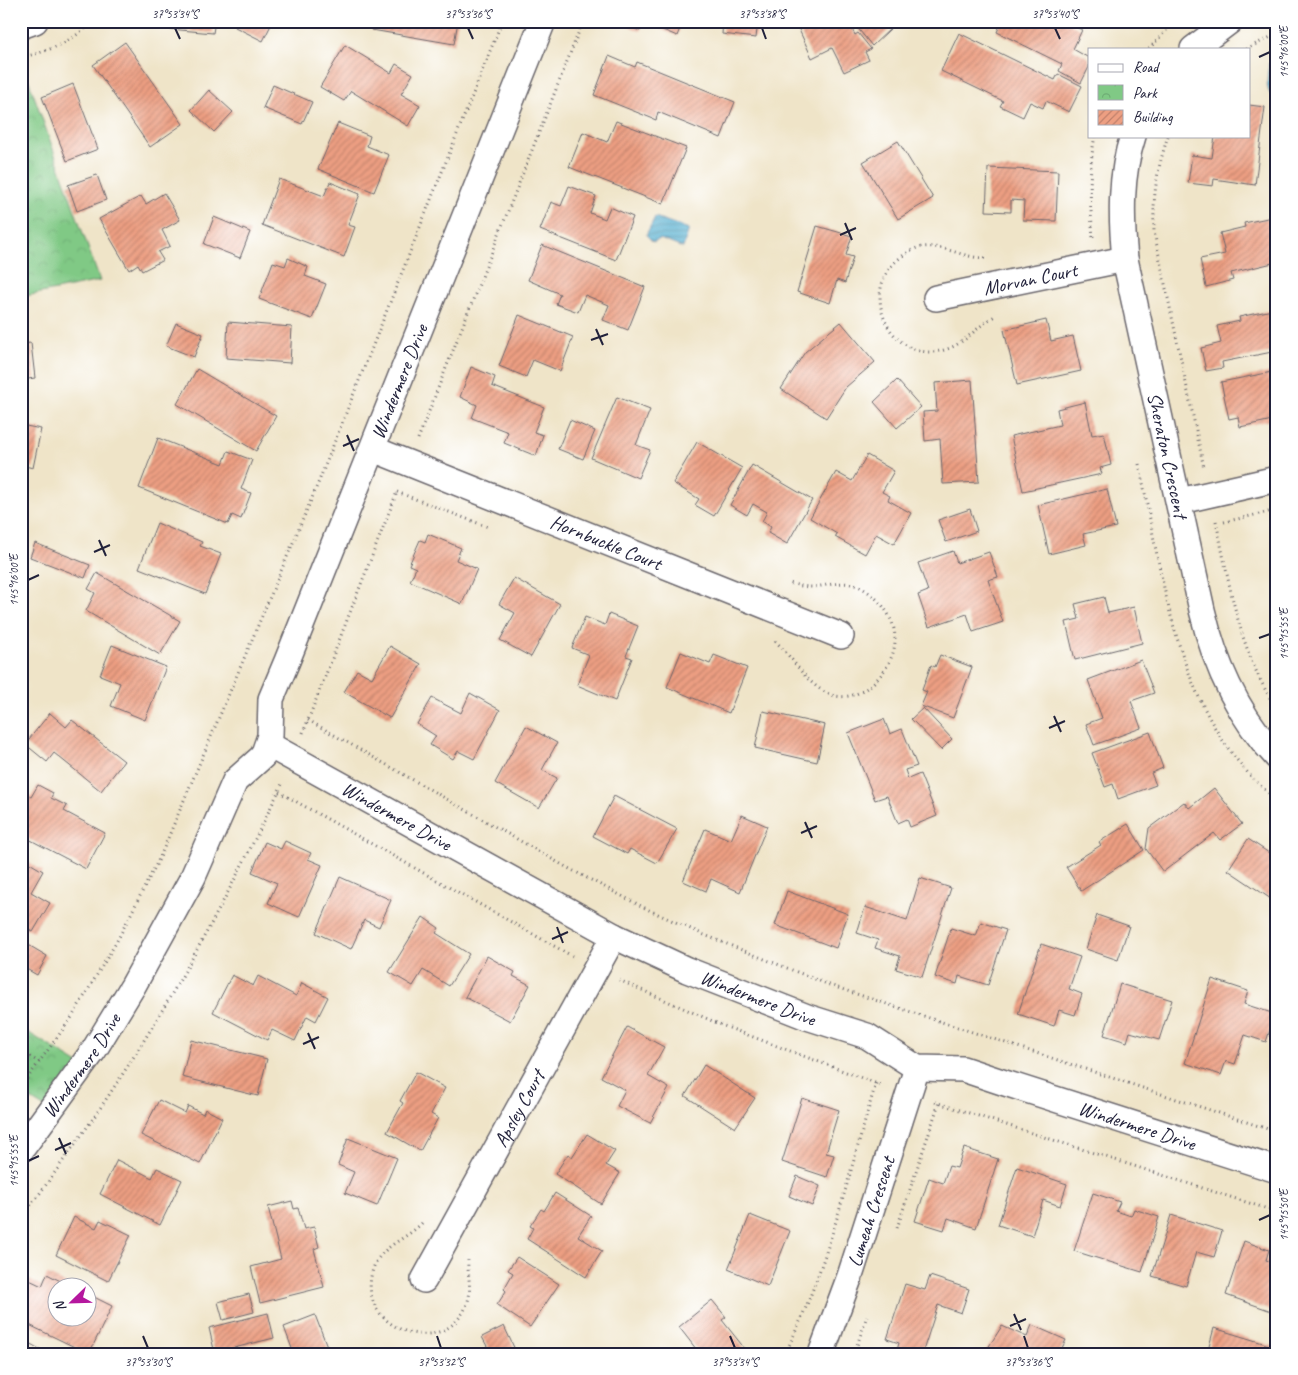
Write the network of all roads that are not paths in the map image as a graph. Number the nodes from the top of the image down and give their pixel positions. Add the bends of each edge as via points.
1 (36, 21) edge
2 (543, 21) edge
3 (1230, 21) edge
4 (21, 26) edge
5 (1194, 48) edge
6 (1133, 138) edge
7 (1125, 258) junction
8 (936, 298) dead end
9 (373, 449) junction
10 (1277, 479) edge
11 (1180, 500) junction
12 (841, 636) dead end
13 (268, 745) junction
14 (1277, 757) edge
15 (614, 936) junction
16 (917, 1068) junction
17 (21, 1150) edge
18 (1277, 1170) edge
19 (424, 1280) dead end
20 (822, 1354) edge

1 - 4 street
2 - 9 street, Windermere Drive
3 - 5 street
6 - 7 street, Sheraton Crescent via 1123,184
7 - 8 street, Morvan Court
7 - 11 street, Sheraton Crescent
9 - 12 street, Hornbuckle Court
9 - 13 street, Windermere Drive via 274,690
10 - 11 street
11 - 14 street, Sheraton Crescent via 1213,653 1251,728
13 - 15 street, Windermere Drive
13 - 17 street, Windermere Drive via 258,762 235,781 193,877 94,1050
15 - 16 street, Windermere Drive via 728,987 867,1036
15 - 19 street, Apsley Court
16 - 18 street, Windermere Drive via 975,1071
16 - 20 street, Lumeah Crescent

